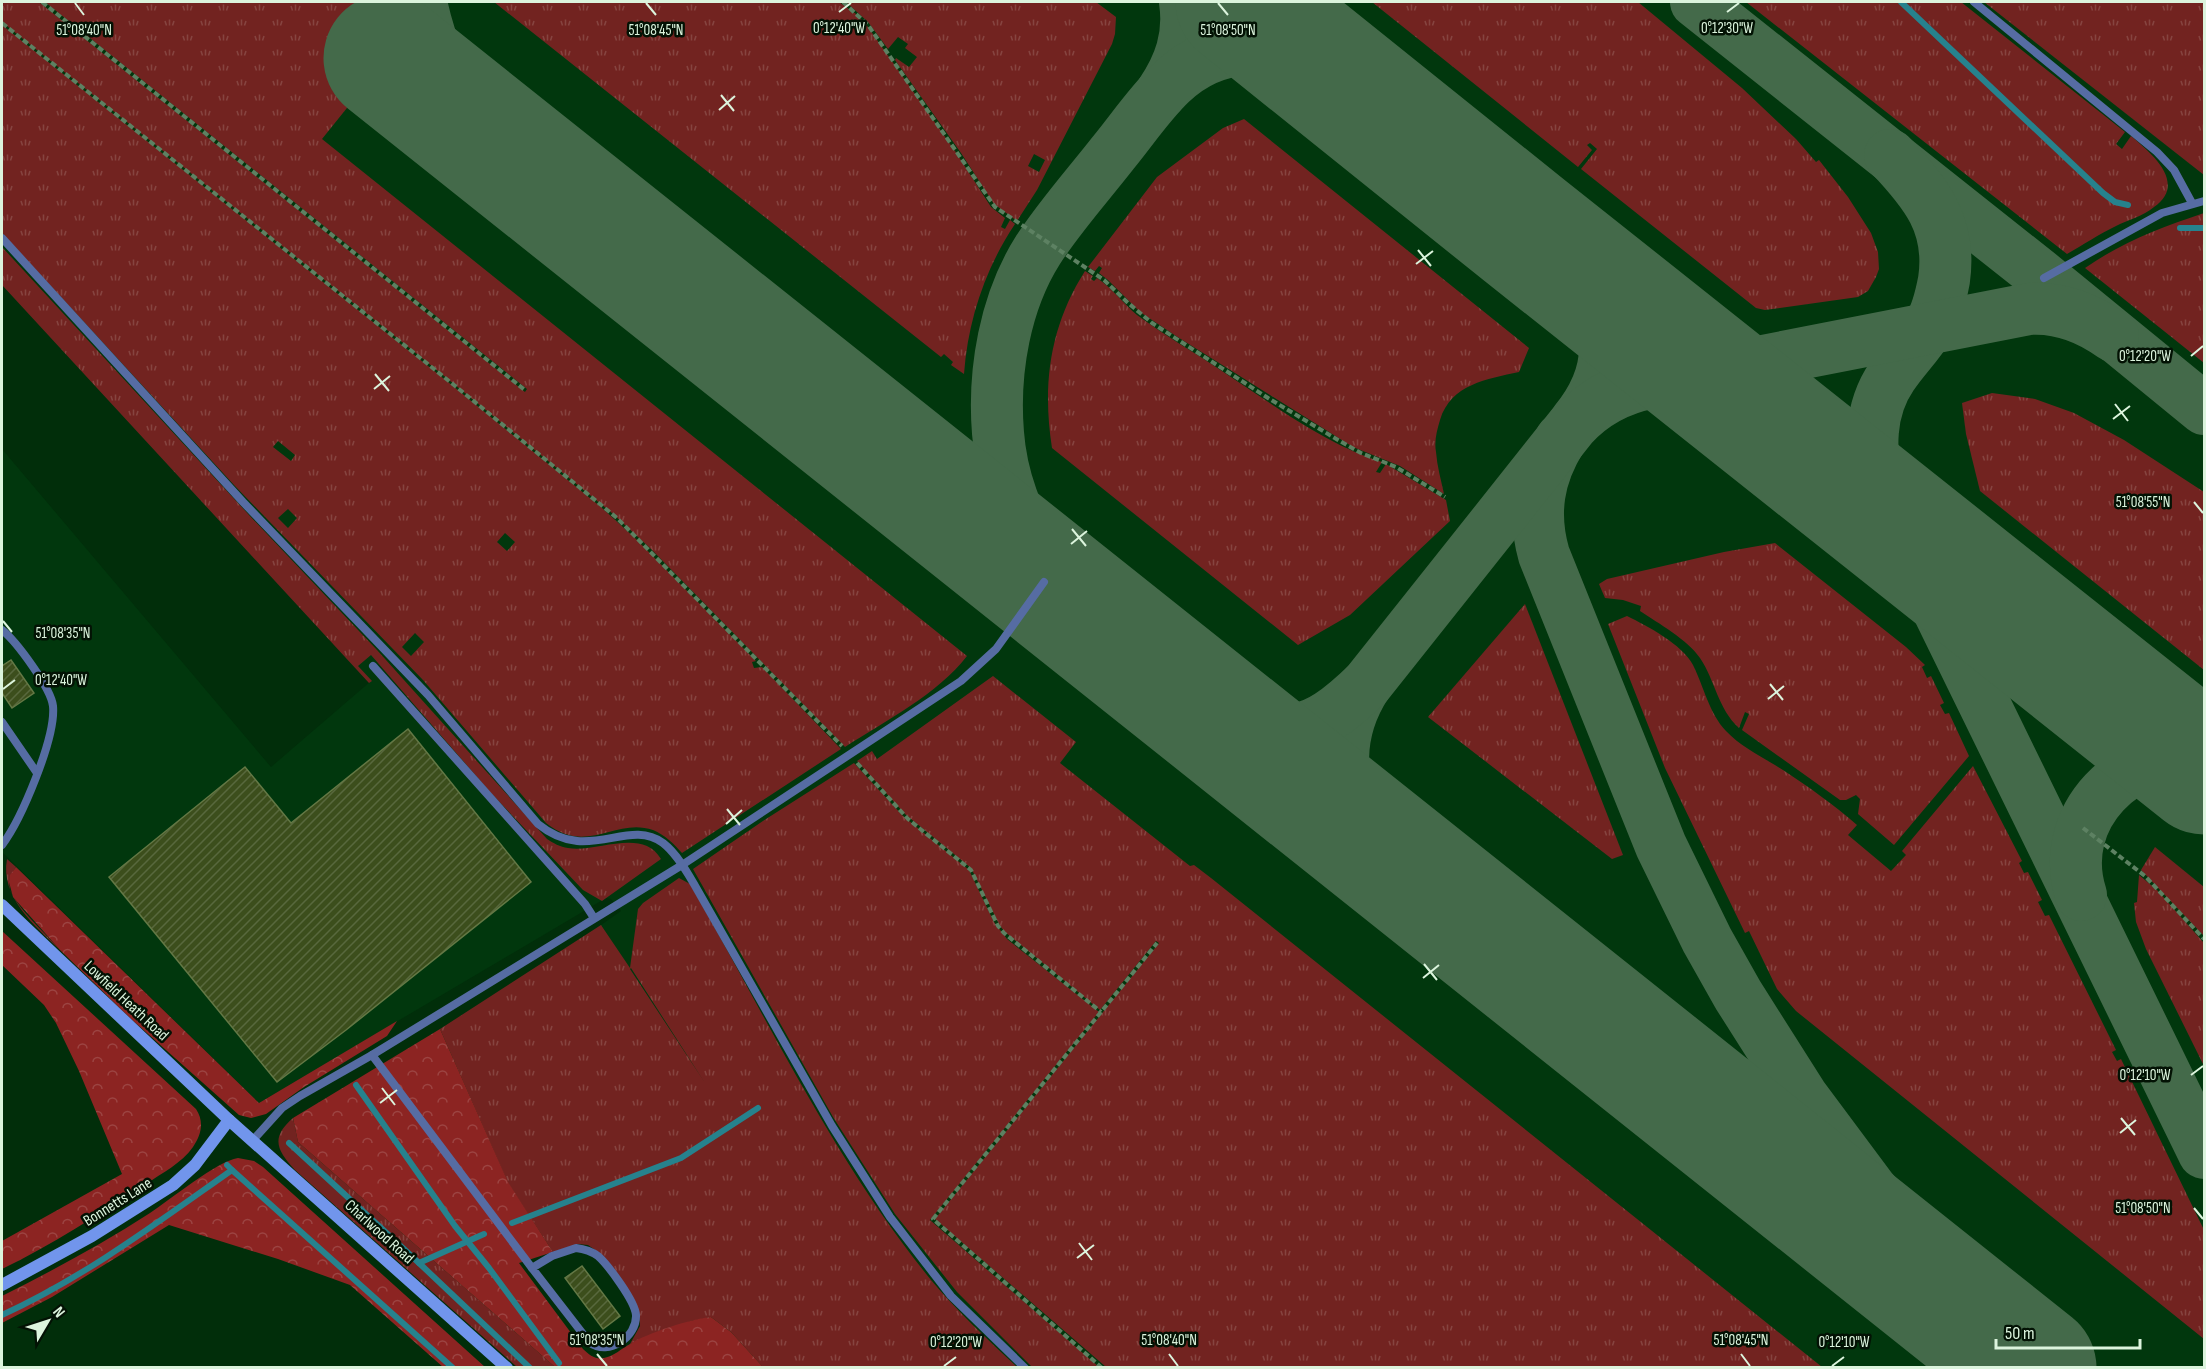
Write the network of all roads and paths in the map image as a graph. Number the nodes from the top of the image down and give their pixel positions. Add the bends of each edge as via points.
1 (42, 2) edge
2 (843, 2) edge
3 (1974, 2) edge
4 (2, 23) edge
5 (2205, 201) edge
6 (2192, 203) junction
7 (2, 238) edge
8 (2044, 278) dead end
9 (526, 390) dead end
10 (1445, 497) dead end
11 (1044, 582) dead end
12 (2, 630) edge
13 (373, 666) dead end
14 (2, 722) edge
15 (849, 754) junction
16 (37, 773) junction
17 (2083, 828) dead end
18 (2, 844) edge
19 (682, 865) junction
20 (2, 905) edge
21 (594, 918) junction
22 (2205, 939) edge
23 (1157, 943) dead end
24 (1101, 1012) junction
25 (372, 1055) junction
26 (229, 1120) junction
27 (252, 1140) junction
28 (532, 1268) junction
29 (2, 1285) edge
30 (507, 1368) edge
31 (1025, 1368) edge
32 (1102, 1368) edge

1 - 9 path
2 - 10 path via 868,25 994,207 1104,280 1137,312 1258,392
3 - 6 lane via 2157,152 2174,170
4 - 15 path via 617,518
5 - 6 lane
6 - 8 lane via 2152,218
7 - 19 lane via 261,521 428,695 538,824 555,836 576,842 649,836 667,846
11 - 15 lane via 1004,640 974,671
12 - 16 lane via 29,663 52,702 50,730
13 - 21 lane
14 - 16 lane
15 - 19 lane
15 - 24 path via 908,819 971,870 1004,933
16 - 18 lane via 20,815
17 - 22 path via 2145,876
19 - 21 lane
19 - 31 lane via 832,1126 890,1217 951,1296
20 - 26 street, Lowfield Heath Road
21 - 25 lane
23 - 24 path
24 - 32 path via 933,1219
25 - 27 lane via 290,1102
25 - 28 lane
26 - 27 street, Charlwood Road
26 - 29 street, Bonnetts Lane via 195,1165 173,1185 92,1236
27 - 30 street, Charlwood Road
28 - 28 lane via 573,1249 594,1254 634,1307 635,1320 630,1332 613,1347 594,1345

